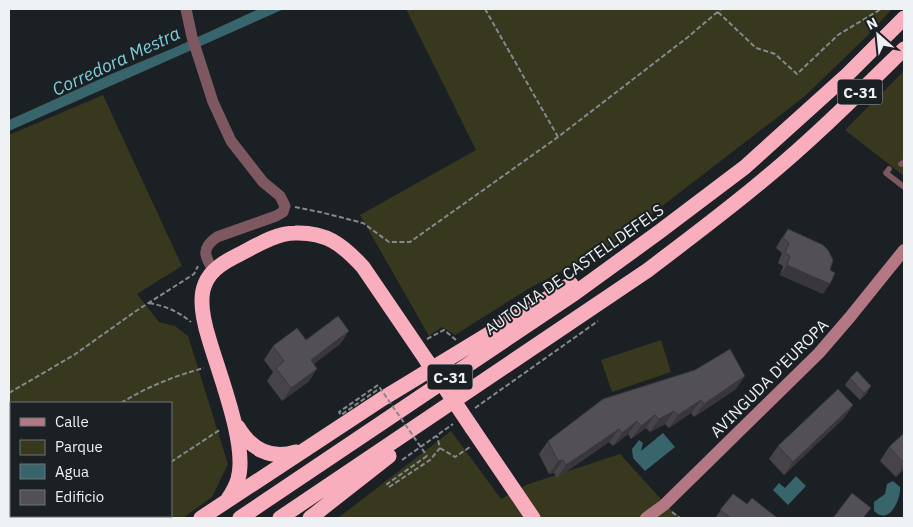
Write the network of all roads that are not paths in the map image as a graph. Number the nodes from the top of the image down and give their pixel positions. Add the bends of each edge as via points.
1 (186, 9) edge
2 (904, 18) edge
3 (904, 49) edge
4 (889, 169) dead end
5 (904, 186) edge
6 (659, 232) junction
7 (904, 250) edge
8 (214, 271) junction
9 (442, 409) junction
10 (230, 424) junction
11 (309, 447) junction
12 (227, 500) junction
13 (201, 518) edge
14 (240, 518) edge
15 (280, 518) edge
16 (310, 518) edge
17 (533, 518) edge
18 (646, 518) edge

1 - 8 street via 213,102 231,141 263,182 280,196 285,206 283,212 276,216 217,236 209,242 206,257
2 - 6 highway, AUTOVIA DE CASTELLDEFELS / C-31 via 841,81 745,167
3 - 9 highway, C-31 via 792,155 704,228 648,270
4 - 5 lane via 886,173
6 - 11 highway via 450,357
6 - 14 highway, AUTOVIA DE CASTELLDEFELS / C-31 via 575,293
7 - 18 street, AVINGUDA D'EUROPA via 818,353 664,506
8 - 10 highway via 205,284 202,300 204,322
8 - 17 highway, bridge via 226,260 273,238 292,233 323,236 338,243 363,267
9 - 15 highway, C-31
9 - 16 highway via 394,453
10 - 11 highway via 254,447 269,454 284,455
10 - 12 highway via 240,448 240,461 238,478
11 - 12 highway
12 - 13 highway

